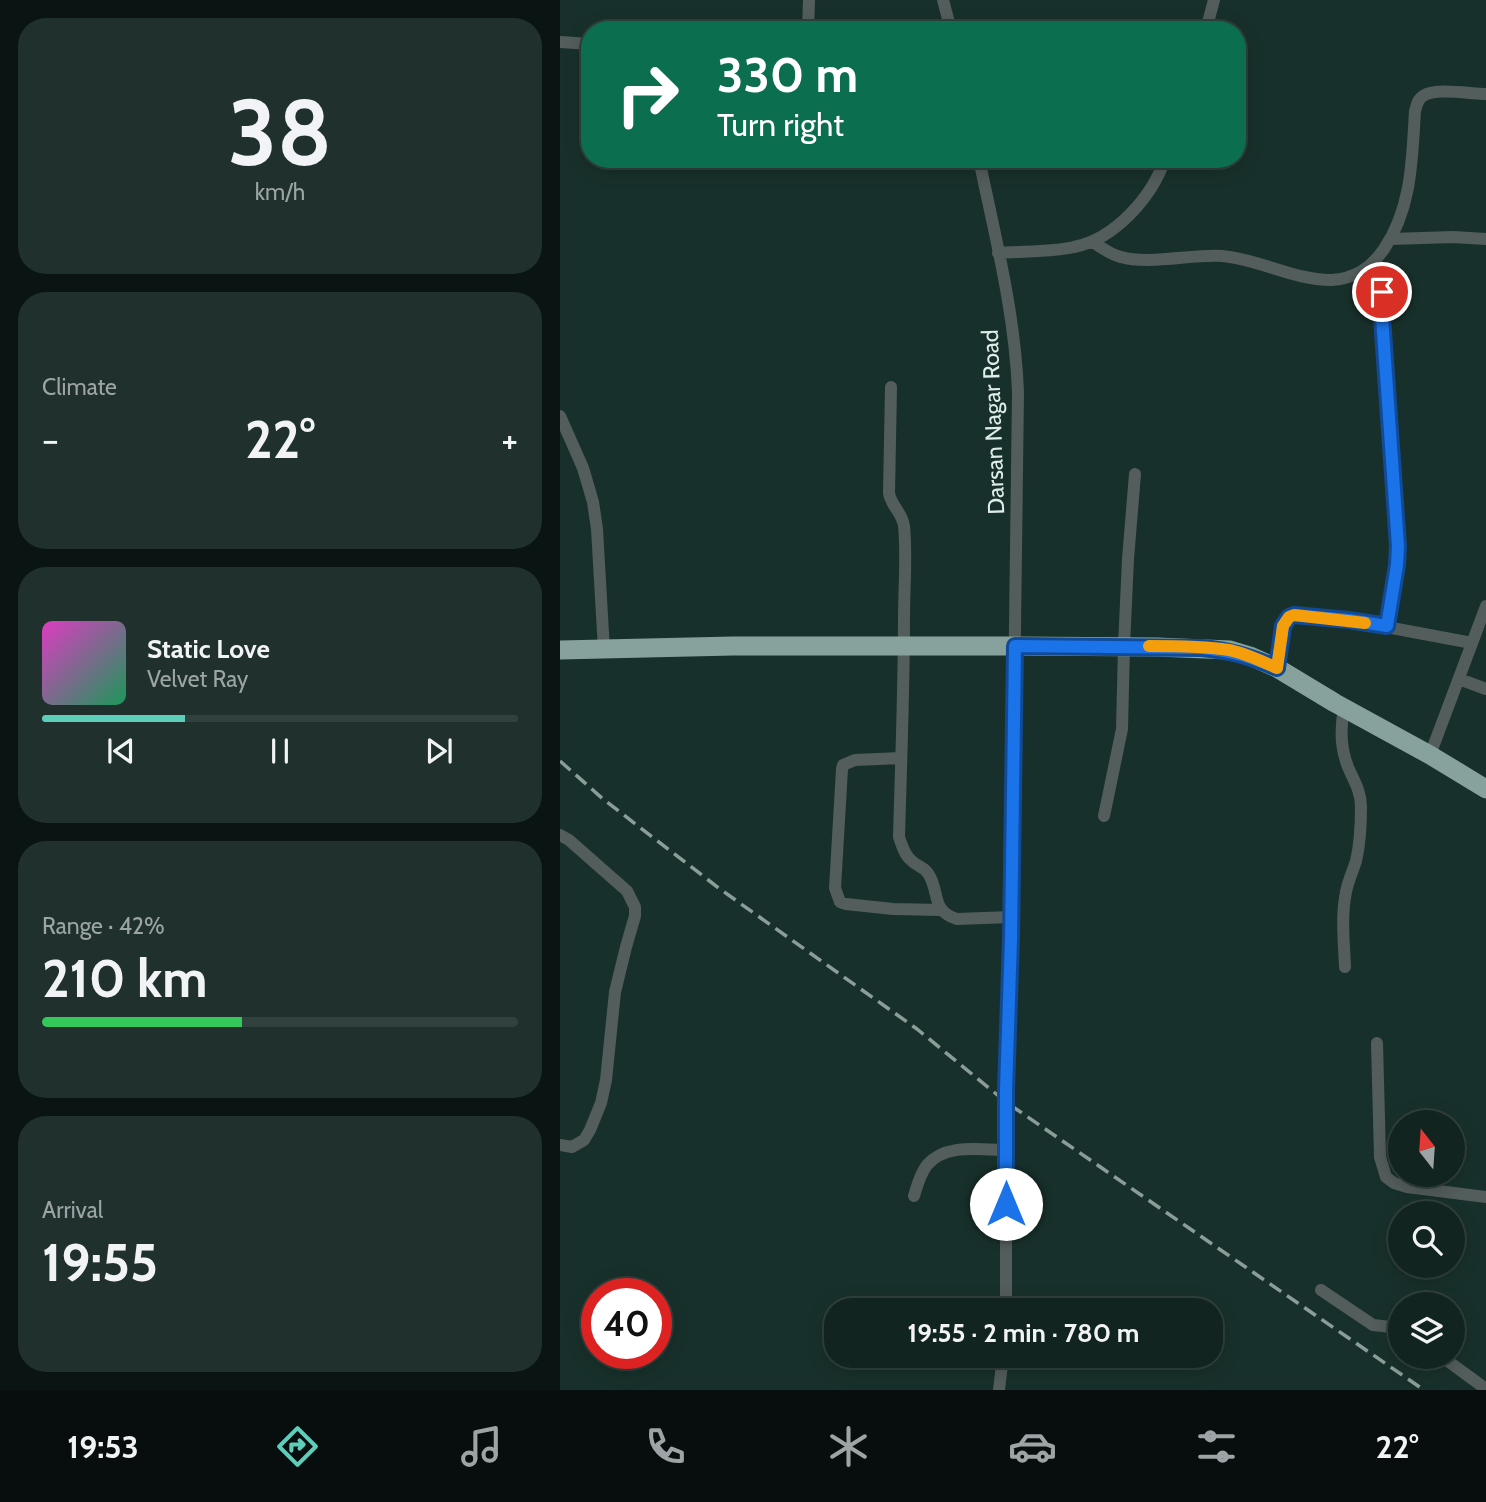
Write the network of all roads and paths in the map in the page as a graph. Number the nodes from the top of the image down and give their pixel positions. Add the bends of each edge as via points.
1 (809, 0) edge
2 (943, 0) edge
3 (1214, 0) edge
4 (808, 21) edge
5 (949, 21) edge
6 (1208, 21) edge
7 (560, 42) edge
8 (581, 43) edge
9 (1486, 94) edge
10 (981, 168) edge
11 (1160, 168) edge
12 (1391, 239) junction
13 (1486, 239) edge
14 (1093, 242) junction
15 (998, 253) junction
16 (1376, 261) junction
17 (891, 387) dead end
18 (560, 416) edge
19 (1135, 474) dead end
20 (1484, 615) edge
21 (1387, 626) junction
22 (1472, 643) junction
23 (904, 646) junction
24 (1015, 646) junction
25 (1124, 646) junction
26 (560, 650) edge
27 (604, 650) junction
28 (1277, 668) junction
29 (1459, 679) junction
30 (1486, 689) edge
31 (1345, 709) junction
32 (1430, 755) junction
33 (901, 758) junction
34 (1486, 789) edge
35 (1104, 816) dead end
36 (560, 835) edge
37 (941, 910) junction
38 (1011, 917) junction
39 (1345, 967) dead end
40 (1377, 1043) dead end
41 (560, 1145) edge
42 (1006, 1150) junction
43 (914, 1196) dead end
44 (1486, 1197) edge
45 (1321, 1290) dead end
46 (1006, 1298) edge
47 (1388, 1327) edge
48 (1002, 1368) edge
49 (1459, 1369) edge
50 (1486, 1388) edge
51 (999, 1390) edge

1 - 4 street
2 - 5 street
3 - 6 street
7 - 8 street
9 - 12 street via 1430,93 1417,102 1410,182
10 - 15 street, Darsan Nagar Road
11 - 14 street via 1132,213
12 - 13 street
12 - 16 street
14 - 15 street via 1072,248
14 - 16 street via 1137,260 1221,256 1331,280 1364,271
15 - 24 street, Darsan Nagar Road via 1011,314 1018,392
16 - 21 street via 1382,292 1398,546
17 - 23 street via 889,493 904,527
18 - 27 street via 593,502
19 - 25 street
20 - 22 street
21 - 22 street
21 - 28 street via 1294,615 1283,626
22 - 29 street
23 - 24 highway
23 - 27 highway
23 - 33 street
24 - 25 highway
24 - 38 street, Darsan Nagar Road
25 - 28 highway via 1230,650
25 - 35 street via 1122,729
26 - 27 highway
28 - 31 highway
29 - 30 street
29 - 32 street
31 - 32 highway
31 - 39 street via 1341,743 1359,789 1361,810 1358,849 1344,909
32 - 34 highway
33 - 37 street via 899,837 906,856 931,878
33 - 37 street via 855,760 842,769 837,896 846,904
36 - 41 street via 627,891 635,916 615,992 601,1103 584,1140 572,1147
37 - 38 street via 957,919
38 - 42 street, Darsan Nagar Road
40 - 44 street via 1380,1157 1386,1177 1407,1187
42 - 43 street via 950,1151 937,1157 927,1166
42 - 46 street, Darsan Nagar Road
45 - 47 street via 1373,1325
48 - 51 street
49 - 50 street

